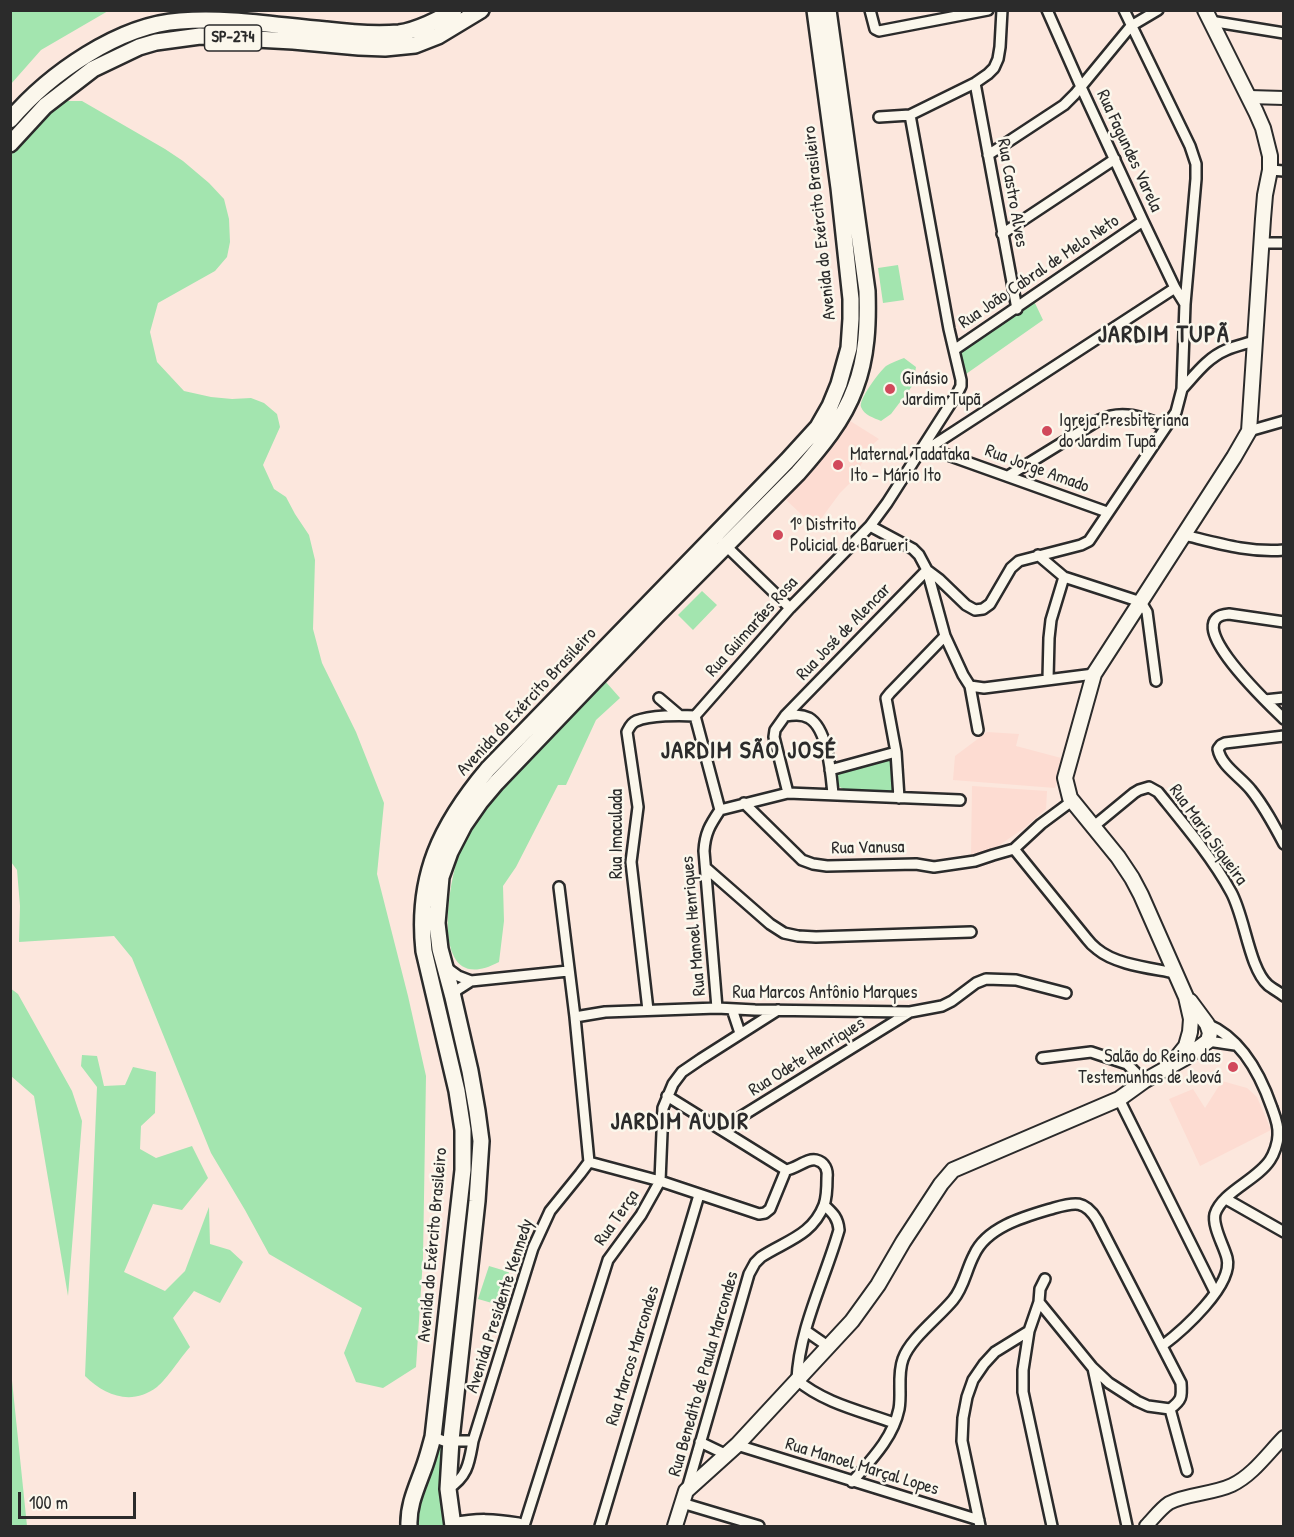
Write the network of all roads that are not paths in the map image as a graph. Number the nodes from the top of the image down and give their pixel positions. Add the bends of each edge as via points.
1 (454, 10) edge
2 (481, 10) edge
3 (815, 10) edge
4 (828, 10) edge
5 (870, 10) edge
6 (988, 10) edge
7 (1002, 10) edge
8 (1047, 10) edge
9 (1124, 10) edge
10 (1158, 10) edge
11 (1207, 16) edge
12 (1131, 26) junction
13 (1284, 33) edge
14 (975, 83) junction
15 (1081, 87) junction
16 (1249, 97) junction
17 (1284, 98) edge
18 (910, 115) junction
19 (879, 117) dead end
20 (10, 120) edge
21 (10, 144) edge
22 (988, 155) junction
23 (1114, 159) junction
24 (1277, 171) edge
25 (1143, 221) junction
26 (1002, 234) junction
27 (1261, 243) junction
28 (1284, 243) edge
29 (1175, 288) junction
30 (1185, 304) junction
31 (1017, 309) junction
32 (1254, 342) junction
33 (954, 350) junction
34 (1182, 389) junction
35 (1284, 421) edge
36 (1166, 426) junction
37 (1249, 431) junction
38 (926, 447) junction
39 (1008, 476) junction
40 (1107, 512) junction
41 (870, 526) junction
42 (1184, 535) junction
43 (721, 541) junction
44 (1284, 550) edge
45 (1038, 555) junction
46 (927, 570) junction
47 (1065, 577) junction
48 (1141, 602) junction
49 (790, 608) junction
50 (1284, 622) edge
51 (945, 636) junction
52 (1094, 674) junction
53 (1048, 680) junction
54 (1156, 681) dead end
55 (970, 686) junction
56 (659, 698) dead end
57 (1284, 698) edge
58 (1265, 700) junction
59 (679, 715) junction
60 (695, 716) junction
61 (785, 716) junction
62 (1284, 719) edge
63 (978, 730) dead end
64 (1284, 736) edge
65 (896, 752) junction
66 (830, 770) junction
67 (788, 793) junction
68 (833, 794) junction
69 (899, 798) junction
70 (960, 800) dead end
71 (1072, 801) junction
72 (744, 803) junction
73 (720, 810) junction
74 (1094, 826) junction
75 (1284, 844) edge
76 (1014, 849) junction
77 (706, 868) junction
78 (559, 887) dead end
79 (970, 932) dead end
80 (423, 938) junction
81 (440, 949) junction
82 (446, 967) junction
83 (568, 970) junction
84 (1175, 973) junction
85 (471, 981) junction
86 (1066, 993) dead end
87 (1284, 996) edge
88 (453, 997) junction
89 (1186, 997) junction
90 (717, 1008) junction
91 (732, 1009) junction
92 (648, 1010) junction
93 (778, 1010) junction
94 (910, 1012) junction
95 (575, 1017) junction
96 (1208, 1024) junction
97 (1190, 1030) junction
98 (740, 1034) junction
99 (1208, 1041) junction
100 (1235, 1045) junction
101 (1042, 1058) dead end
102 (1170, 1066) junction
103 (1144, 1081) junction
104 (667, 1096) junction
105 (1119, 1098) junction
106 (721, 1129) junction
107 (1281, 1131) edge
108 (588, 1162) junction
109 (786, 1170) junction
110 (660, 1181) junction
111 (699, 1195) junction
112 (1226, 1199) junction
113 (824, 1205) junction
114 (1284, 1232) edge
115 (1045, 1279) dead end
116 (1215, 1292) junction
117 (1039, 1302) junction
118 (806, 1331) junction
119 (1029, 1331) junction
120 (1161, 1346) junction
121 (829, 1347) junction
122 (1093, 1368) junction
123 (797, 1380) junction
124 (1170, 1408) junction
125 (894, 1423) junction
126 (433, 1437) junction
127 (1284, 1437) edge
128 (451, 1440) junction
129 (473, 1441) junction
130 (700, 1442) junction
131 (731, 1450) junction
132 (1187, 1471) dead end
133 (852, 1482) junction
134 (448, 1489) junction
135 (684, 1497) junction
136 (979, 1523) edge
137 (453, 1526) edge
138 (409, 1527) edge
139 (518, 1527) edge
140 (524, 1527) edge
141 (600, 1527) edge
142 (675, 1527) edge
143 (759, 1527) edge
144 (1052, 1527) edge
145 (1127, 1527) edge
146 (1146, 1527) edge

1 - 20 main road, SP-274 via 401,33 210,20 158,24 132,32 70,66 45,84
2 - 21 main road, SP-274 via 415,45 359,47 200,36 138,47 93,69 45,106
3 - 43 main road, Avenida do Exército Brasileiro via 851,299 849,348 839,384 818,427
4 - 43 main road, Avenida do Exército Brasileiro via 867,291 864,355 855,389 833,431 798,473
5 - 6 street via 876,30
7 - 14 street via 998,59 994,68
8 - 15 street, Rua Fagundes Varela
9 - 12 street
10 - 12 street
11 - 13 street
11 - 16 main road
12 - 15 street
12 - 30 street via 1196,164
14 - 18 street
14 - 22 street, Rua Castro Alves
15 - 22 street via 1064,105
15 - 23 street, Rua Fagundes Varela
16 - 17 street
16 - 24 main road
18 - 19 street
18 - 33 street, Rua Guimarães Rosa
22 - 26 street, Rua Castro Alves
23 - 25 street, Rua Fagundes Varela
23 - 26 street
24 - 27 main road via 1265,195
25 - 29 street, Rua Fagundes Varela
25 - 31 street, Rua João Cabral de Melo Neto
26 - 31 street, Rua Castro Alves
27 - 28 street
27 - 32 main road
29 - 30 street, Rua Fagundes Varela
29 - 38 street
30 - 34 street
31 - 33 street, Rua João Cabral de Melo Neto
32 - 34 street via 1218,354
32 - 37 main road
33 - 38 street, Rua Guimarães Rosa via 961,386
34 - 36 street via 1176,412
35 - 37 street
36 - 39 street via 1135,416 1110,414
36 - 40 street
37 - 42 main road
38 - 39 street, Rua Jorge Amado
38 - 41 street, Rua Guimarães Rosa
39 - 40 street, Rua Jorge Amado
40 - 45 street via 1089,541
41 - 46 street via 913,549
41 - 49 street, Rua Guimarães Rosa
42 - 44 street via 1251,550
42 - 48 main road
43 - 49 street
43 - 80 main road, Avenida do Exército Brasileiro via 510,746 470,790 435,852 423,907
43 - 81 main road, Avenida do Exército Brasileiro via 649,623 496,783 464,825 441,877 437,923
45 - 46 street via 1019,561 990,604 975,610
45 - 47 street
46 - 51 street
46 - 61 street, Rua José de Alencar
47 - 48 street
47 - 53 street via 1051,620
48 - 52 main road
48 - 54 street via 1147,612
49 - 60 street, Rua Guimarães Rosa
50 - 58 street via 1221,614 1213,628 1222,651
51 - 55 street
51 - 65 street via 886,698
52 - 53 street
52 - 71 main road via 1066,772
53 - 55 street via 984,688
55 - 63 street
56 - 59 street
57 - 58 street
58 - 62 street
59 - 60 street, Rua Imaculada
59 - 92 street, Rua Imaculada via 634,722 627,732 638,807 631,862
60 - 73 street
61 - 66 street via 801,715 817,725
61 - 67 street via 774,737
64 - 75 street via 1225,743 1218,749 1224,762 1251,789
65 - 66 street
65 - 69 street
66 - 68 street
67 - 68 street
67 - 72 street
68 - 69 street
69 - 70 street
71 - 74 main road
71 - 76 street
72 - 73 street
72 - 76 street, Rua Vanusa via 802,860 813,864 934,867 975,861
73 - 77 street, Rua Manoel Henriques via 705,838
74 - 84 main road via 1137,886
74 - 87 street, Rua Maria Siqueira via 1139,790 1149,787 1158,792 1231,892 1258,971 1268,985
76 - 84 street via 1097,950 1110,958
77 - 79 street via 784,933 816,937
77 - 90 street, Rua Manoel Henriques
78 - 83 street
80 - 81 main road
80 - 126 main road, Avenida do Exército Brasileiro via 463,1130 463,1170
81 - 82 main road, Avenida do Exército Brasileiro
82 - 85 street
82 - 88 main road, Avenida do Exército Brasileiro
83 - 85 street
83 - 95 street
84 - 89 main road
85 - 88 street
86 - 94 street, Rua Marcos Antônio Marques via 1016,980 986,979 942,1006
88 - 128 main road, Avenida do Exército Brasileiro via 481,1141
89 - 96 main road
89 - 97 main road
90 - 91 street, Rua Marcos Antônio Marques
90 - 92 street, Rua Marcos Antônio Marques
91 - 93 street, Rua Marcos Antônio Marques
91 - 98 street
92 - 95 street, Rua Marcos Antônio Marques
93 - 94 street, Rua Marcos Antônio Marques
93 - 98 street, Rua Terça
94 - 106 street, Rua Odete Henriques
95 - 108 street
96 - 97 main road
96 - 99 main road
96 - 100 street
97 - 99 main road via 1197,1040
97 - 102 main road via 1186,1046
98 - 104 street, Rua Terça via 682,1072
99 - 100 street
99 - 102 main road
100 - 107 street via 1263,1085
101 - 103 street via 1091,1052 1127,1064
102 - 103 main road
103 - 105 main road
104 - 106 street
104 - 110 street, Rua Terça via 661,1127
105 - 116 street
105 - 121 main road via 953,1170 874,1292
106 - 109 street
107 - 112 street via 1270,1161
108 - 110 street
108 - 129 street, Avenida Presidente Kennedy via 550,1211 533,1248
109 - 111 street via 765,1213
109 - 113 street, Rua Benedito de Paula Marcondes via 807,1161 822,1163 828,1172
110 - 111 street
110 - 140 street, Rua Terça via 608,1260
111 - 141 street, Rua Marcos Marcondes
112 - 114 street
112 - 116 street via 1215,1223 1228,1261 1225,1278
113 - 118 street via 839,1222 839,1230
113 - 130 street, Rua Benedito de Paula Marcondes via 807,1230 761,1257 749,1274
115 - 117 street
116 - 120 street
117 - 119 street
117 - 122 street
118 - 121 street
118 - 123 street
119 - 136 street via 995,1352 973,1380 967,1397 962,1441
119 - 144 street via 1023,1392
120 - 124 street via 1181,1383 1182,1397
120 - 125 street via 1093,1213 1079,1203 1066,1204 996,1231 974,1253 956,1297 909,1346 902,1360 899,1411
121 - 123 main road
122 - 124 street via 1137,1401
122 - 145 street
123 - 125 street via 824,1397
123 - 131 main road
124 - 132 street
125 - 133 street via 880,1450
126 - 128 street
126 - 138 main road, Avenida do Exército Brasileiro via 410,1506
127 - 146 street via 1247,1476 1219,1490 1169,1503
128 - 129 street
128 - 134 main road, Avenida do Exército Brasileiro
129 - 134 street, Avenida Presidente Kennedy via 467,1469
130 - 131 street, Rua Manoel Marçal Lopes
130 - 135 street, Rua Benedito de Paula Marcondes
131 - 133 street, Rua Manoel Marçal Lopes
131 - 135 main road
133 - 136 street, Rua Manoel Marçal Lopes
134 - 137 main road, Avenida do Exército Brasileiro
135 - 142 main road
135 - 143 street
137 - 139 main road via 496,1522

